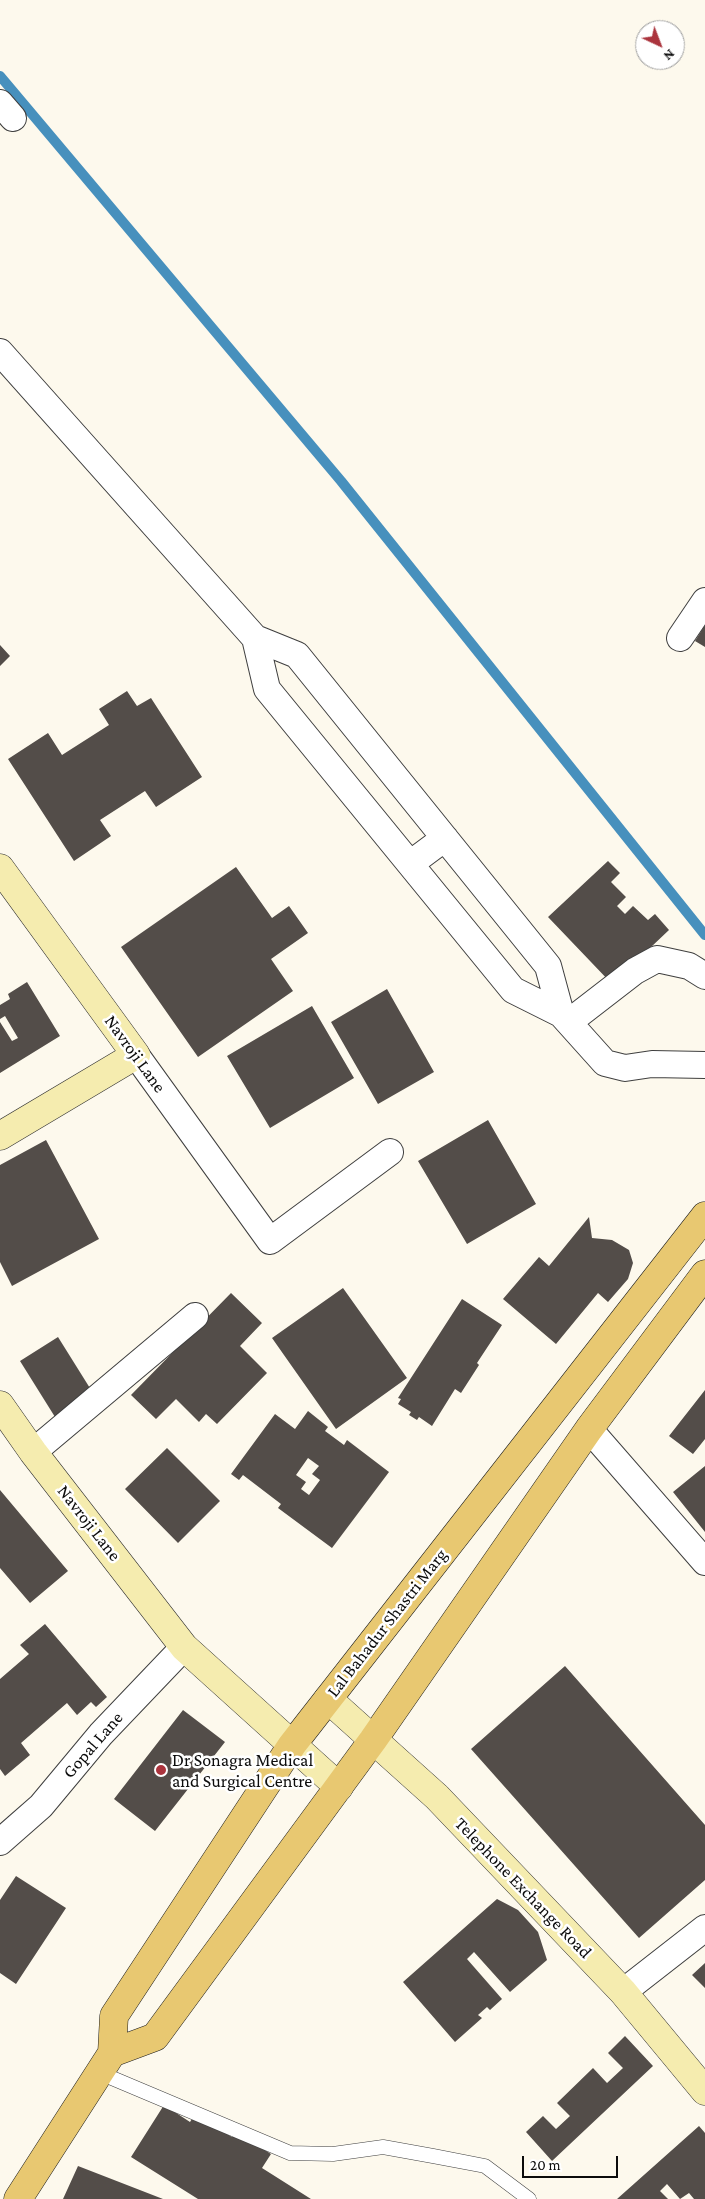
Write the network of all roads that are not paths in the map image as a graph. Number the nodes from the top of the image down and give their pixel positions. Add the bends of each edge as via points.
1 (0, 352) edge
2 (705, 601) edge
3 (255, 638) junction
4 (680, 638) dead end
5 (445, 838) junction
6 (410, 864) junction
7 (0, 868) edge
8 (527, 939) junction
9 (494, 966) junction
10 (705, 976) edge
11 (565, 1018) junction
12 (136, 1056) junction
13 (705, 1065) edge
14 (0, 1136) edge
15 (390, 1152) dead end
16 (705, 1216) edge
17 (705, 1274) edge
18 (194, 1316) dead end
19 (0, 1405) edge
20 (589, 1429) junction
21 (33, 1452) junction
22 (705, 1562) edge
23 (184, 1646) junction
24 (328, 1699) junction
25 (373, 1740) junction
26 (292, 1746) junction
27 (338, 1787) junction
28 (0, 1842) edge
29 (705, 1928) edge
30 (623, 1992) junction
31 (106, 2063) junction
32 (704, 2089) edge
33 (18, 2199) edge
34 (529, 2199) edge

1 - 3 street
2 - 4 street
3 - 5 street via 297,655
3 - 6 street via 267,689
5 - 6 street
5 - 8 street
6 - 9 street
7 - 12 street, Navroji Lane
8 - 9 street
8 - 11 street via 548,966
9 - 11 street via 513,990
10 - 11 street via 689,966 657,959
11 - 13 street via 605,1063 625,1068 652,1064
12 - 14 street
12 - 15 street, Navroji Lane via 270,1241
16 - 24 main road, Lal Bahadur Shastri Marg
17 - 20 main road
18 - 21 street
19 - 21 street, Navroji Lane
20 - 22 street
20 - 25 main road
21 - 23 street, Navroji Lane
23 - 26 street, Navroji Lane
23 - 28 street, Gopal Lane via 101,1734 41,1806
24 - 25 street, Telephone Exchange Road
24 - 26 main road, Lal Bahadur Shastri Marg
25 - 27 main road
25 - 30 street, Telephone Exchange Road via 437,1797
26 - 27 street, Navroji Lane
26 - 31 main road, Lal Bahadur Shastri Marg via 114,2016
27 - 31 main road via 155,2037
29 - 30 street
30 - 32 street, Telephone Exchange Road
31 - 33 main road, Lal Bahadur Shastri Marg
31 - 34 lane via 290,2153 333,2154 383,2147 485,2166

